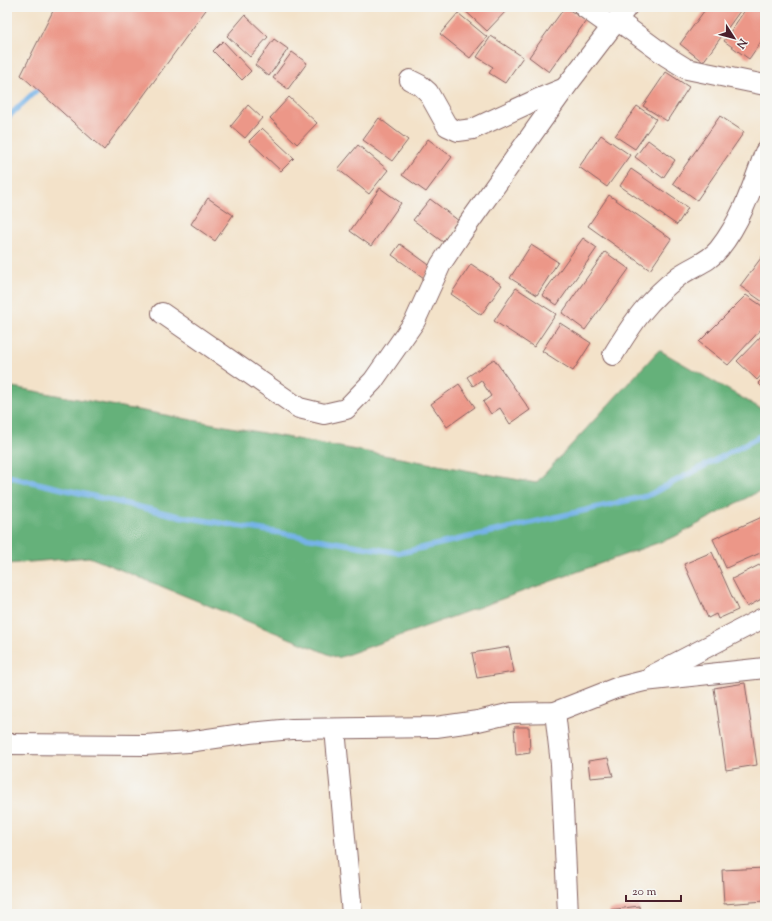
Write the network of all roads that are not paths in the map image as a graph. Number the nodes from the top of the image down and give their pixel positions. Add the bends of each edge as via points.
1 (584, 7) edge
2 (619, 18) edge
3 (410, 80) dead end
4 (765, 86) edge
5 (565, 88) junction
6 (765, 152) edge
7 (162, 313) dead end
8 (613, 355) dead end
9 (765, 617) edge
10 (765, 668) edge
11 (644, 680) junction
12 (555, 712) junction
13 (335, 729) junction
14 (7, 744) edge
15 (352, 914) edge
16 (568, 914) edge

1 - 2 street
2 - 4 street via 666,56 687,69
2 - 5 street
3 - 5 street via 428,92 447,126 458,131 473,129
5 - 7 street via 441,264 415,321 373,381 346,409 324,414 299,408
6 - 8 street via 734,228 719,250 680,276 652,299
9 - 11 street
10 - 11 street
11 - 12 street
12 - 13 street via 512,712 478,721 436,727
12 - 16 street
13 - 14 street via 292,729 145,745
13 - 15 street

